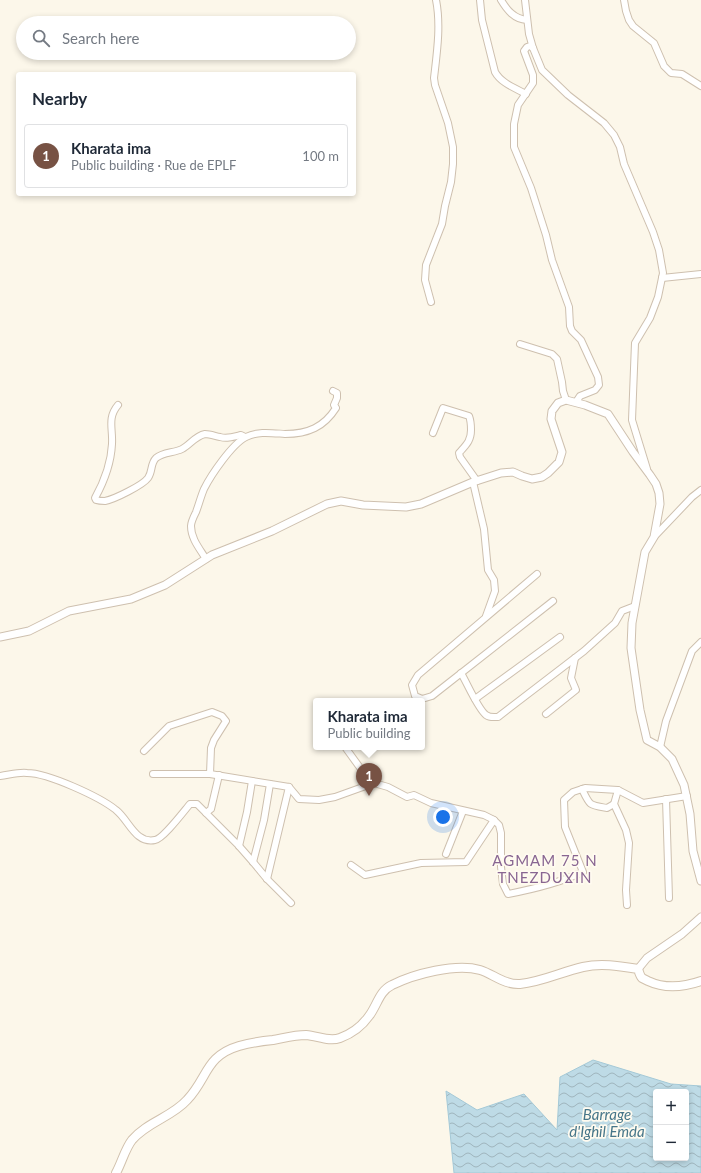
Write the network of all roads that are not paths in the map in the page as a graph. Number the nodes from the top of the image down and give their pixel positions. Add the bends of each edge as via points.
1 (436, 0) edge
2 (480, 0) edge
3 (501, 0) edge
4 (525, 0) edge
5 (624, 0) edge
6 (527, 20) junction
7 (532, 48) junction
8 (701, 86) edge
9 (526, 94) junction
10 (701, 274) edge
11 (662, 278) junction
12 (431, 302) dead end
13 (520, 344) dead end
14 (333, 392) dead end
15 (566, 400) junction
16 (579, 403) junction
17 (118, 405) dead end
18 (433, 433) dead end
19 (245, 437) junction
20 (647, 470) junction
21 (475, 482) junction
22 (701, 490) edge
23 (654, 537) junction
24 (206, 559) junction
25 (537, 574) dead end
26 (553, 601) dead end
27 (635, 606) junction
28 (486, 616) junction
29 (0, 637) edge
30 (560, 637) dead end
31 (701, 641) edge
32 (575, 658) junction
33 (461, 673) junction
34 (420, 698) edge
35 (425, 698) edge
36 (475, 699) junction
37 (546, 714) dead end
38 (660, 747) junction
39 (347, 750) edge
40 (144, 751) dead end
41 (153, 774) dead end
42 (210, 774) junction
43 (219, 775) junction
44 (0, 776) edge
45 (252, 781) junction
46 (374, 783) junction
47 (270, 784) junction
48 (289, 787) junction
49 (582, 789) junction
50 (618, 790) junction
51 (687, 796) junction
52 (666, 800) junction
53 (614, 804) junction
54 (463, 811) junction
55 (206, 813) junction
56 (494, 820) junction
57 (239, 846) junction
58 (446, 854) dead end
59 (253, 862) junction
60 (351, 865) dead end
61 (267, 879) junction
62 (701, 881) edge
63 (669, 898) dead end
64 (291, 904) dead end
65 (627, 905) dead end
66 (701, 917) edge
67 (638, 970) junction
68 (701, 981) edge
69 (116, 1173) edge

1 - 12 street via 438,28 434,78 450,128 453,164 442,224 426,265 426,280
2 - 9 street via 482,20 495,72 503,81
3 - 6 street via 508,12
4 - 6 street
5 - 8 street via 629,20 654,43 664,66 671,73 682,74
6 - 7 street
7 - 9 street via 527,47 524,51 533,75 533,83
7 - 11 street via 542,70 614,135 653,232 659,250
9 - 16 street via 516,111 514,147 533,195 569,307 570,326 581,340 598,378 599,385 595,390 580,396 576,402
10 - 11 street
11 - 20 street via 650,318 635,343 632,420
13 - 15 street via 552,354 557,359
14 - 19 street via 337,393 334,405 336,408 330,417 315,429 286,434 268,432
15 - 16 street
15 - 21 street via 558,403 552,411 551,419 562,452 559,462 548,473 532,479 513,472 501,473
16 - 20 street via 608,414
17 - 19 street via 111,419 112,444 106,477 96,500 105,501 141,484 148,479 156,458 184,448 199,436 207,434 221,438 241,435
18 - 21 street via 443,408 468,416 471,420 471,436 459,453
19 - 24 street via 234,445 204,489 191,525 192,537
20 - 23 street via 659,494 660,504
21 - 24 street via 421,504 406,507 341,502 327,504
21 - 28 street via 484,529 488,570 494,580 495,591
22 - 23 street
23 - 27 street via 645,552
24 - 29 street via 166,585 130,599 69,611 29,631
25 - 28 street
26 - 33 street
27 - 32 street via 622,611 615,623
27 - 38 street via 631,648 640,710 647,740
28 - 34 street via 418,675 412,686 416,696
30 - 36 street
31 - 38 street via 692,652 685,669 666,721
32 - 36 street via 498,717 486,715
32 - 37 street via 571,678 576,690
33 - 35 street via 432,696
33 - 36 street
38 - 51 street via 672,759
39 - 46 street
40 - 42 street via 169,726 212,712 222,716 226,721 211,748
41 - 42 street
42 - 43 street
43 - 45 street
43 - 55 street via 211,809
44 - 55 street via 28,772 68,784 116,810 140,838 146,840 156,840 163,836 190,804 197,804
45 - 47 street
45 - 57 street
46 - 48 street via 319,800 299,799
46 - 54 street via 407,797 414,795 431,803
47 - 48 street
47 - 59 street
48 - 61 street
49 - 50 street
49 - 53 street via 588,802 593,806 607,808
49 - 56 street via 573,792 564,800 565,827 583,872 568,879 508,894 503,884 501,867 501,832
50 - 52 street via 643,803
50 - 53 street
51 - 52 street
51 - 62 street via 693,851
52 - 63 street
53 - 65 street via 626,830 628,843
54 - 56 street via 484,815
54 - 58 street
55 - 57 street
56 - 60 street via 466,862 421,863 365,875
57 - 59 street
59 - 61 street
61 - 64 street
66 - 67 street via 682,934 647,958
67 - 68 main road via 642,978 667,986
67 - 69 main road via 612,965 592,966 518,984 501,980 478,969 444,969 392,984 381,994 361,1026 339,1039 295,1036 228,1050 210,1064 188,1100 132,1140

